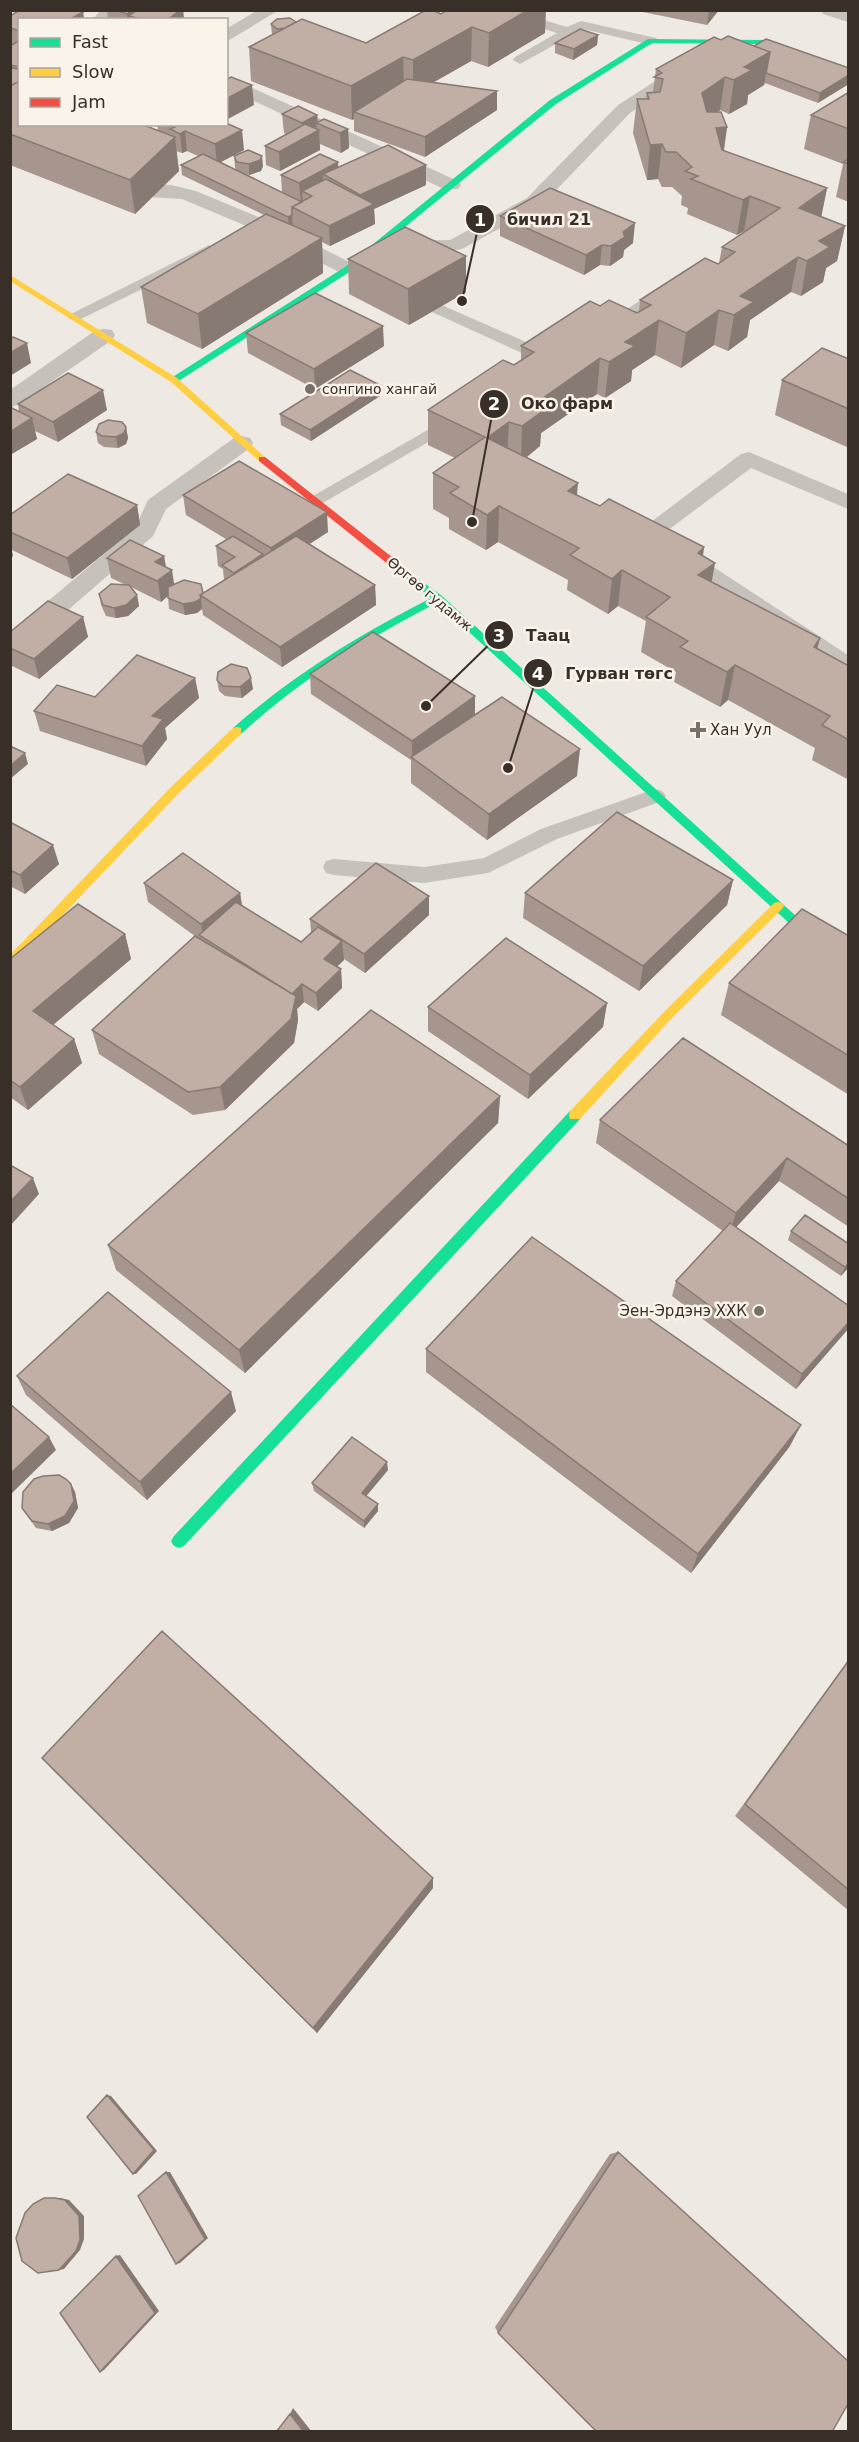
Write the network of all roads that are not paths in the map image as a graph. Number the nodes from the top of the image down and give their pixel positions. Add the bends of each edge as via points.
1 (271, 10) edge
2 (596, 10) edge
3 (829, 10) edge
4 (500, 12) edge
5 (849, 17) edge
6 (581, 24) junction
7 (568, 32) junction
8 (228, 36) edge
9 (651, 41) junction
10 (723, 41) junction
11 (520, 60) dead end
12 (849, 73) edge
13 (228, 82) edge
14 (92, 181) edge
15 (451, 185) junction
16 (381, 244) junction
17 (209, 250) edge
18 (348, 269) junction
19 (10, 277) edge
20 (369, 279) edge
21 (680, 279) edge
22 (391, 288) edge
23 (75, 316) junction
24 (104, 335) junction
25 (594, 336) edge
26 (535, 373) edge
27 (174, 380) junction
28 (10, 400) edge
29 (475, 408) edge
30 (242, 443) junction
31 (315, 500) junction
32 (849, 502) edge
33 (438, 598) junction
34 (10, 647) edge
35 (849, 667) edge
36 (655, 796) junction
37 (334, 867) dead end
38 (778, 906) junction
39 (10, 963) edge
40 (849, 970) edge
41 (179, 1541) dead end

1 - 8 street
2 - 6 lane
3 - 5 street
4 - 7 lane
6 - 7 lane
6 - 9 lane
7 - 11 lane
9 - 10 street
9 - 15 street via 553,102
10 - 12 street via 763,42
10 - 16 street via 624,109 534,202 455,244 430,248
13 - 15 street
14 - 18 street via 127,191 153,190 190,196 244,216
15 - 16 street
16 - 18 street
17 - 23 lane
18 - 20 lane
18 - 27 street
19 - 23 street, Өргөө гудамж
21 - 25 lane
22 - 26 lane via 560,358
23 - 24 street, Өргөө гудамж
24 - 27 street, Өргөө гудамж
24 - 28 street
27 - 30 street, Өргөө гудамж
29 - 31 lane
30 - 31 street, Өргөө гудамж
30 - 34 street via 156,505 145,531
31 - 33 street, Өргөө гудамж
32 - 35 street via 749,459 647,534
33 - 36 street, Өргөө гудамж
33 - 39 street via 368,634 257,712 177,788
36 - 37 lane via 549,834 488,865 424,875
36 - 38 street, Өргөө гудамж
38 - 40 street, Өргөө гудамж
38 - 41 street via 667,1016

